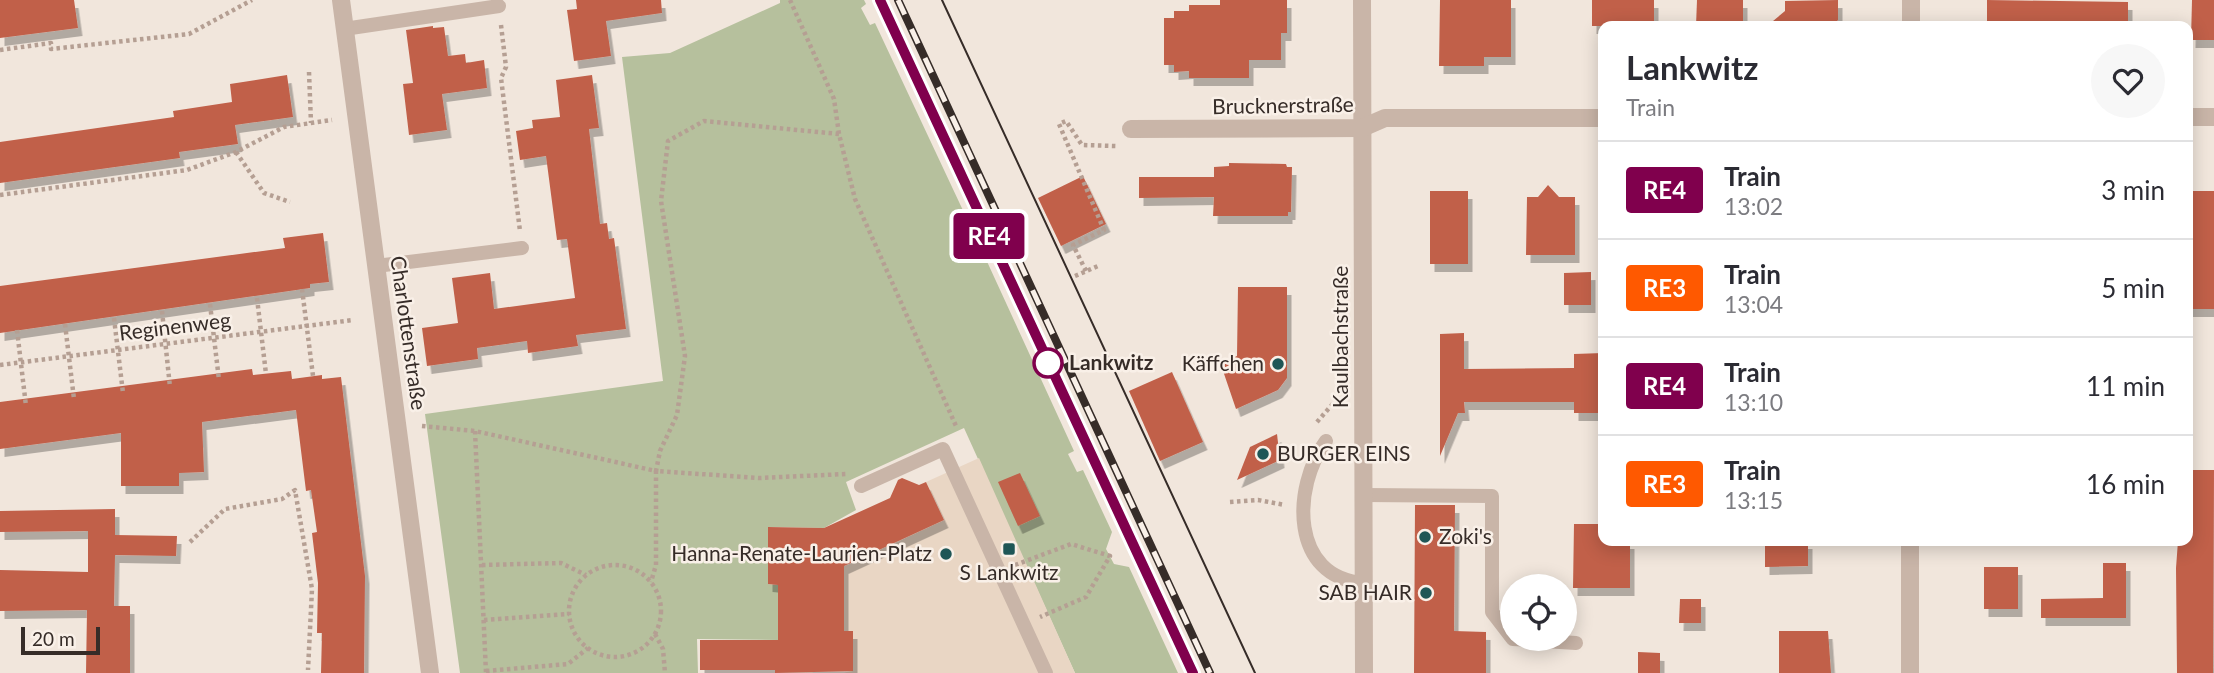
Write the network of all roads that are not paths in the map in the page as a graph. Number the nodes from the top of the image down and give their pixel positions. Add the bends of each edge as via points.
1 (341, 0) edge
2 (1362, 0) edge
3 (1911, 0) edge
4 (499, 6) road end
5 (1911, 21) edge
6 (345, 29) junction
7 (2193, 117) edge
8 (2214, 117) edge
9 (1598, 118) edge
10 (1362, 128) junction
11 (1131, 129) dead end
12 (522, 248) road end
13 (376, 266) junction
14 (1326, 441) dead end
15 (861, 486) dead end
16 (1364, 495) junction
17 (1910, 546) edge
18 (1364, 583) junction
19 (1500, 622) edge
20 (430, 673) edge
21 (1046, 673) edge
22 (1364, 673) edge
23 (1910, 673) edge

1 - 6 street, Charlottenstraße
2 - 10 street, Kaulbachstraße
3 - 5 street
4 - 6 lane
6 - 13 street, Charlottenstraße
7 - 8 street
9 - 10 street, Brucknerstraße via 1385,118
10 - 11 street, Brucknerstraße
10 - 16 street, Kaulbachstraße
12 - 13 lane
13 - 20 street, Charlottenstraße
14 - 18 lane via 1314,457 1305,483 1304,527 1323,566 1349,582
15 - 21 lane via 943,449
16 - 18 street, Kaulbachstraße
16 - 19 lane via 1492,496 1492,612
17 - 23 street
18 - 22 street, Kaulbachstraße

